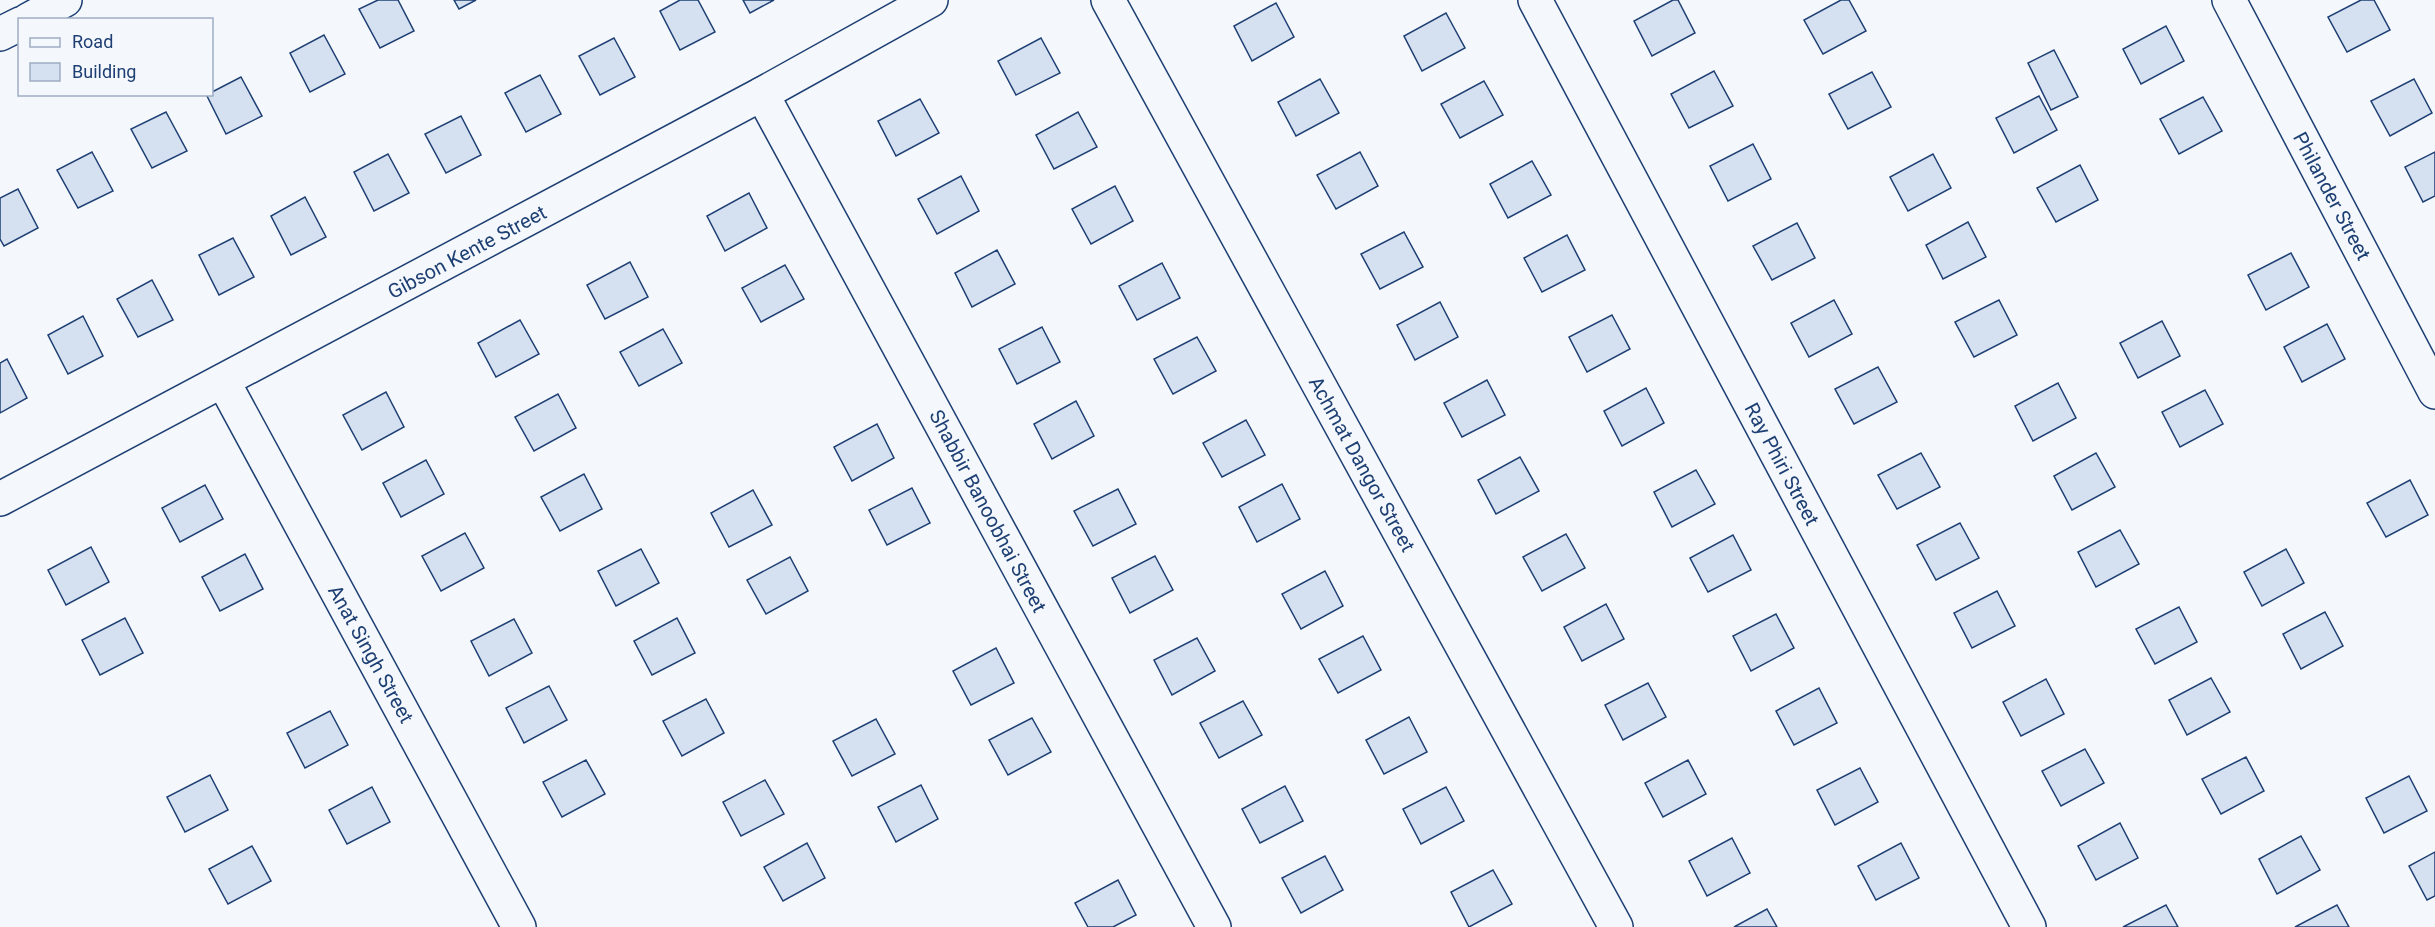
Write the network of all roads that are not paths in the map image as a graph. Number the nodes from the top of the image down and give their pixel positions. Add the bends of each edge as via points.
1 (65, 0) edge
2 (931, 0) edge
3 (1108, 0) edge
4 (1535, 0) edge
5 (2229, 0) edge
6 (32, 18) edge
7 (18, 25) edge
8 (0, 34) edge
9 (762, 94) junction
10 (223, 381) junction
11 (2435, 392) edge
12 (0, 499) edge
13 (519, 927) edge
14 (1214, 927) edge
15 (1616, 927) edge
16 (2029, 927) edge

1 - 6 street
2 - 9 street, Gibson Kente Street
3 - 15 street, Achmat Dangor Street
4 - 16 street, Ray Phiri Street
5 - 11 street, Philander Street
7 - 8 street
9 - 10 street, Gibson Kente Street
9 - 14 street, Shabbir Banoobhai Street
10 - 12 street, Gibson Kente Street
10 - 13 street, Anat Singh Street

